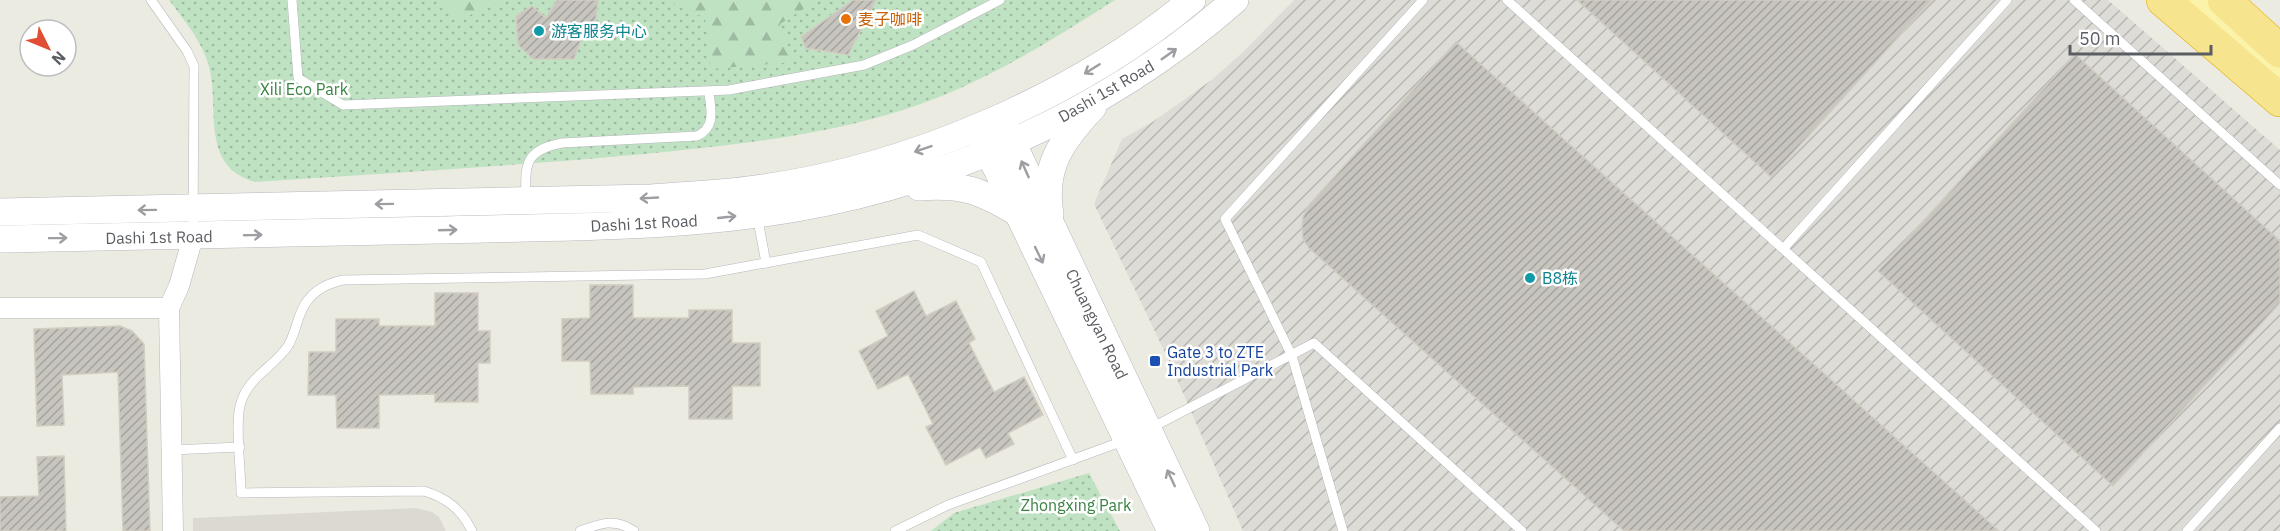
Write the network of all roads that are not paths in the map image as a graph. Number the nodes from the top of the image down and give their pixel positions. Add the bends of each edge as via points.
1 (151, 0) edge
2 (292, 0) edge
3 (1000, 0) edge
4 (1192, 0) edge
5 (1235, 0) edge
6 (1423, 0) edge
7 (1506, 0) edge
8 (2007, 0) edge
9 (2074, 0) edge
10 (2163, 0) edge
11 (2198, 0) edge
12 (2224, 0) edge
13 (2280, 51) edge
14 (2280, 74) edge
15 (709, 93) junction
16 (1105, 93) junction
17 (2280, 100) edge
18 (988, 121) junction
19 (1000, 147) junction
20 (2280, 185) edge
21 (882, 191) junction
22 (526, 201) junction
23 (193, 209) junction
24 (0, 212) edge
25 (1018, 213) junction
26 (757, 214) junction
27 (1052, 230) junction
28 (193, 237) junction
29 (0, 239) edge
30 (1783, 249) junction
31 (766, 263) junction
32 (0, 308) edge
33 (169, 308) junction
34 (1292, 356) junction
35 (2280, 428) edge
36 (1139, 434) junction
37 (240, 447) junction
38 (171, 450) junction
39 (1073, 459) junction
40 (173, 531) edge
41 (472, 531) edge
42 (580, 531) edge
43 (634, 531) edge
44 (895, 531) edge
45 (1172, 531) edge
46 (1196, 531) edge
47 (1343, 531) edge
48 (1522, 531) edge
49 (2096, 531) edge
50 (2187, 531) edge

1 - 23 lane via 194,66
2 - 15 lane via 298,78 343,105
3 - 15 lane via 913,45 864,65
4 -> 18 main road, Dashi 1st Road via 1076,79
16 -> 5 main road, Dashi 1st Road via 1177,48
6 - 34 lane via 1225,219
7 - 30 lane
8 - 30 lane
9 - 20 lane
10 - 17 highway
11 - 14 main road
12 - 13 highway
15 - 22 lane via 710,125 697,136 562,143 536,152 525,170
16 - 19 main road, Dashi 1st Road
16 - 27 main road via 1070,132 1051,168 1047,198
18 - 19 main road, Chuangyan Road
18 -> 22 main road, Dashi 1st Road via 950,140 871,165 755,189 651,198
19 - 21 main road, Dashi 1st Road
19 - 25 main road, Chuangyan Road
27 -> 19 main road, Chuangyan Road
21 - 25 main road via 962,187 981,192
21 - 26 main road, Dashi 1st Road
22 -> 23 main road, Dashi 1st Road
23 -> 24 main road, Dashi 1st Road
23 - 28 lane
25 -> 36 main road, Chuangyan Road
28 -> 26 main road, Dashi 1st Road via 637,225
26 - 31 lane
27 - 36 main road, Chuangyan Road
29 -> 28 main road, Dashi 1st Road
28 - 33 street
30 - 49 lane
31 - 37 lane via 705,274 329,283 307,300 288,346 249,386 240,408
31 - 39 lane via 918,235 981,262
32 - 33 street
33 - 38 street
34 - 36 lane
34 - 47 lane
34 - 48 lane via 1314,343
35 - 50 lane
36 - 39 lane
36 - 45 main road, Chuangyan Road
46 -> 36 main road, Chuangyan Road
37 - 38 lane
37 - 41 lane via 242,493 424,491 457,508
38 - 40 street
39 - 44 lane via 948,505
42 - 43 lane via 609,522 618,522

